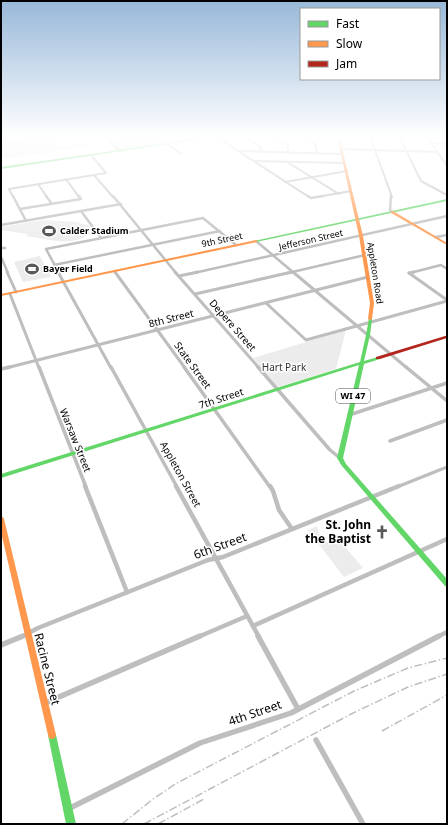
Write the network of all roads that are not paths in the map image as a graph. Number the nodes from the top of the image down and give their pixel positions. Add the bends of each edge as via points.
1 (274, 174) edge
2 (308, 174) edge
3 (327, 174) edge
4 (348, 174) edge
5 (384, 174) edge
6 (418, 174) edge
7 (94, 175) joint
8 (312, 177) junction
9 (66, 179) junction
10 (285, 182) junction
11 (38, 184) junction
12 (352, 191) junction
13 (339, 194) junction
14 (447, 195) edge
15 (447, 200) edge
16 (52, 204) junction
17 (120, 204) junction
18 (20, 209) junction
19 (81, 211) junction
20 (392, 212) junction
21 (447, 216) edge
22 (358, 219) junction
23 (26, 221) junction
24 (412, 224) junction
25 (1, 226) edge
26 (141, 230) junction
27 (220, 231) junction
28 (447, 235) edge
29 (361, 236) junction
30 (436, 237) junction
31 (101, 238) junction
32 (256, 241) junction
33 (152, 244) junction
34 (447, 244) edge
35 (236, 245) junction
36 (1, 248) edge
37 (5, 248) dead end
38 (273, 255) junction
39 (364, 255) junction
40 (1, 257) edge
41 (165, 260) junction
42 (54, 264) junction
43 (447, 269) edge
44 (115, 271) junction
45 (292, 271) junction
46 (179, 276) junction
47 (368, 277) junction
48 (64, 282) junction
49 (315, 290) junction
50 (16, 292) junction
51 (10, 294) junction
52 (195, 294) junction
53 (1, 295) edge
54 (447, 300) edge
55 (266, 302) junction
56 (213, 316) junction
57 (370, 323) junction
58 (357, 326) junction
59 (158, 330) junction
60 (368, 335) junction
61 (447, 337) edge
62 (98, 345) junction
63 (391, 354) junction
64 (36, 360) junction
65 (361, 364) junction
66 (1, 370) edge
67 (447, 383) edge
68 (432, 388) junction
69 (278, 389) junction
70 (447, 401) edge
71 (215, 410) junction
72 (349, 415) junction
73 (447, 420) edge
74 (146, 431) junction
75 (390, 441) dead end
76 (73, 453) junction
77 (340, 458) junction
78 (447, 467) edge
79 (1, 476) edge
80 (372, 498) junction
81 (1, 519) edge
82 (292, 529) junction
83 (447, 539) edge
84 (419, 551) junction
85 (216, 558) junction
86 (447, 584) edge
87 (127, 592) junction
88 (247, 616) junction
89 (253, 626) junction
90 (447, 632) edge
91 (28, 633) junction
92 (1, 645) edge
93 (45, 703) junction
94 (298, 709) junction
95 (316, 740) dead end
96 (68, 809) junction
97 (72, 824) edge
98 (363, 824) edge

1 - 10 street
2 - 8 street
3 - 8 street
4 - 12 main road, Appleton Road / WI 47
5 - 20 street via 392,198
6 - 14 street via 422,182
7 - 9 street
7 - 17 street, Depere Street
8 - 10 street
8 - 13 street
9 - 11 street
9 - 16 street via 81,199
10 - 13 street via 312,198
11 - 16 street
11 - 18 street via 10,188
12 - 13 street
12 - 22 main road, Appleton Road / WI 47
15 - 20 main road, 9th Street
16 - 18 street
17 - 19 street
17 - 26 street, Depere Street
18 - 23 street
19 - 23 street
19 - 31 street
20 - 22 main road, 9th Street
20 - 24 main road
21 - 24 street, Jefferson Street
22 - 29 main road, Appleton Road / WI 47
22 - 32 main road, 9th Street
23 - 25 street
24 - 29 street, Jefferson Street
24 - 30 main road
26 - 27 street via 204,218
26 - 31 street
26 - 33 street, Depere Street
27 - 33 street
27 - 35 street
28 - 30 street
29 - 38 street, Jefferson Street
29 - 39 main road, Appleton Road / WI 47
30 - 34 main road
31 - 42 street, Appleton Street via 46,249
32 - 35 main road, 9th Street
32 - 38 street
33 - 41 street, Depere Street
33 - 42 street
35 - 41 main road, 9th Street
36 - 37 street
38 - 45 street
38 - 46 street, Jefferson Street
39 - 45 street
39 - 47 main road, Appleton Road / WI 47
40 - 50 street
41 - 44 main road, 9th Street
41 - 46 street, Depere Street
42 - 48 street, Appleton Street
43 - 54 street via 440,264 409,273
44 - 48 main road, 9th Street
44 - 59 street, State Street
45 - 49 street
45 - 52 street
46 - 52 street, Depere Street
47 - 49 street, 8th Street
47 - 57 main road, Appleton Road / WI 47 via 372,303
48 - 50 main road, 9th Street
48 - 62 street, Appleton Street
49 - 55 street, 8th Street
49 - 58 street
50 - 51 main road, 9th Street
51 - 53 main road, 9th Street
51 - 64 street, Warsaw Street
52 - 56 street, Depere Street
54 - 57 street
55 - 56 street, 8th Street
55 - 58 street via 305,340
56 - 59 street, 8th Street
56 - 69 street, Depere Street
57 - 58 street
57 - 60 main road, Appleton Road / WI 47
58 - 60 street
59 - 62 street, 8th Street
59 - 71 street, State Street
60 - 63 street
60 - 65 main road, Appleton Road / WI 47
61 - 63 main road, 7th Street
62 - 64 street, 8th Street
62 - 74 street, Appleton Street
63 - 65 main road, 7th Street
63 - 68 street
64 - 66 street, 8th Street
64 - 76 street, Warsaw Street
65 - 69 main road, 7th Street
65 - 72 main road, Appleton Road / WI 47
67 - 68 street
68 - 70 street
68 - 72 street
69 - 71 main road, 7th Street
69 - 77 street, Depere Street via 330,450
71 - 74 main road, 7th Street
71 - 82 street, State Street via 273,491 279,510
72 - 77 main road, Appleton Road / WI 47
73 - 75 street
74 - 76 main road, 7th Street
74 - 85 street, Appleton Street
76 - 79 main road, 7th Street
76 - 87 street, Warsaw Street
77 - 80 main road, Depere Street
78 - 80 street, 6th Street
80 - 82 street, 6th Street
80 - 84 main road, Depere Street
81 - 91 main road, Racine Street
82 - 85 street, 6th Street
83 - 84 street
84 - 86 main road, Depere Street
84 - 89 street
85 - 87 street, 6th Street
85 - 88 street, Appleton Street
87 - 91 street, 6th Street
88 - 89 street, Appleton Street
88 - 93 street
89 - 94 street, Appleton Street
90 - 94 street, 4th Street
91 - 92 street, 6th Street
91 - 93 main road, Racine Street
93 - 96 main road, Racine Street
94 - 96 street, 4th Street via 200,743
95 - 98 street
96 - 97 main road, Racine Street

